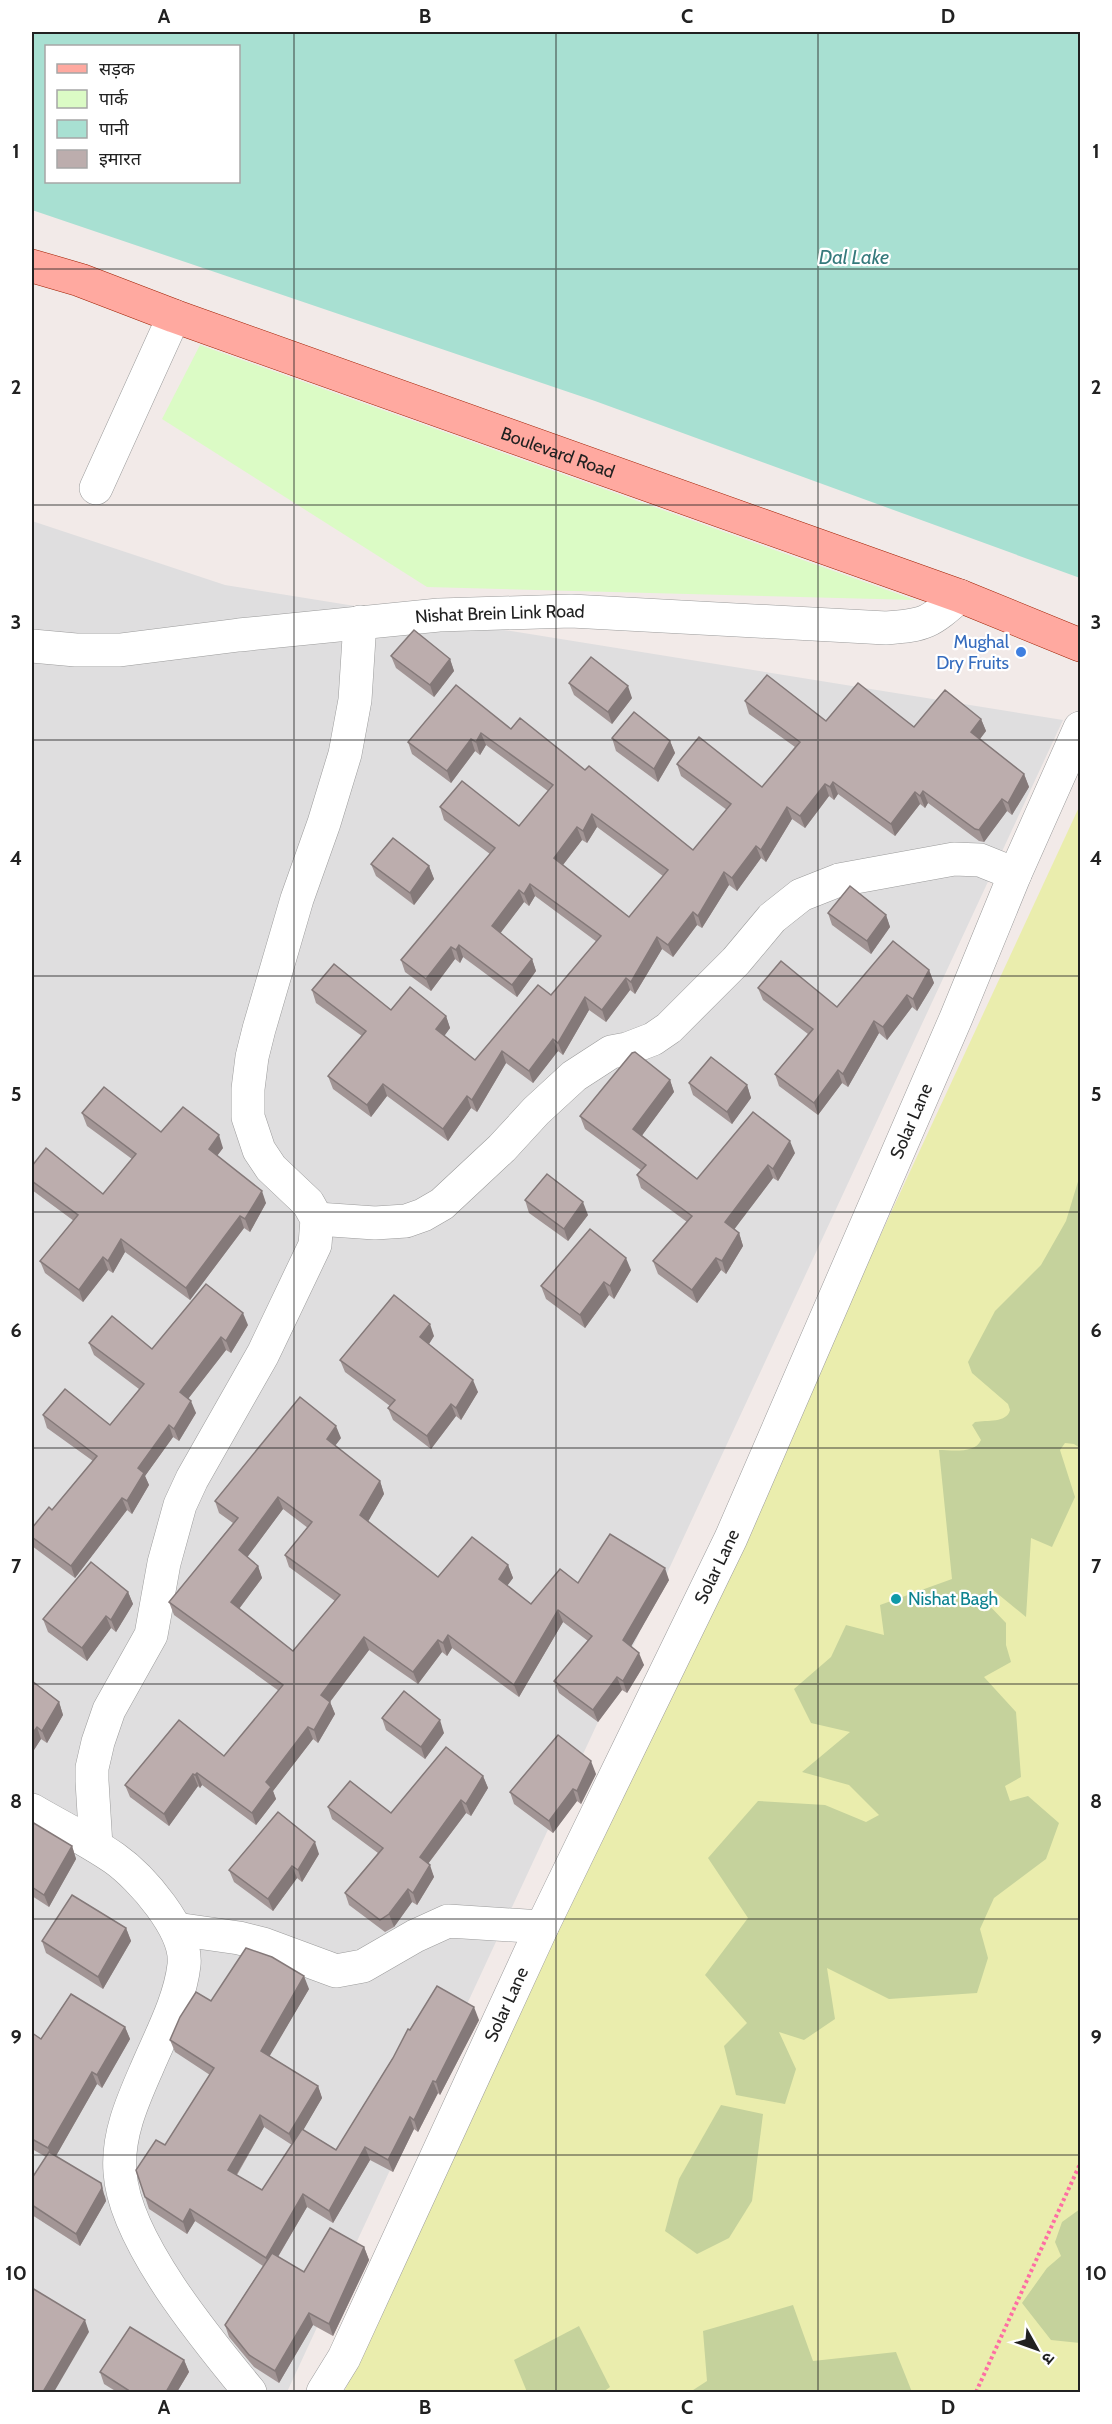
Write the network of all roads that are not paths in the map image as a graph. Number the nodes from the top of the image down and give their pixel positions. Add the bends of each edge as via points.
1 (32, 266) edge
2 (174, 316) junction
3 (96, 488) dead end
4 (960, 596) junction
5 (360, 622) junction
6 (1080, 645) edge
7 (32, 646) edge
8 (1080, 728) edge
9 (1015, 874) junction
10 (317, 1219) junction
11 (32, 1810) edge
12 (96, 1846) junction
13 (542, 1927) junction
14 (176, 1929) junction
15 (250, 2392) edge
16 (323, 2392) edge

1 - 2 main road, Boulevard Road
2 - 3 street
2 - 4 main road, Boulevard Road
4 - 5 street, Nishat Brein Link Road via 932,621 886,628 571,611
4 - 6 main road, Boulevard Road
5 - 7 street, Nishat Brein Link Road via 120,650
5 - 10 street via 355,700 345,754 259,1029 248,1089 248,1117 259,1150 308,1203
8 - 9 street, Solar Lane
9 - 10 street via 980,860 954,859 839,880 801,895 772,918 736,961 669,1028 653,1039 611,1052 574,1076 442,1204 406,1221
9 - 13 street, Solar Lane via 731,1538
10 - 12 street via 315,1245 292,1295 180,1505 164,1563 152,1635 109,1710 98,1742 92,1768
11 - 12 street
12 - 14 street via 117,1860 155,1898
13 - 14 street via 448,1921 363,1966 336,1971 263,1944
13 - 16 street, Solar Lane via 344,2358
14 - 15 street via 184,1963 166,2023 129,2109 119,2170 122,2195 140,2238 176,2295

